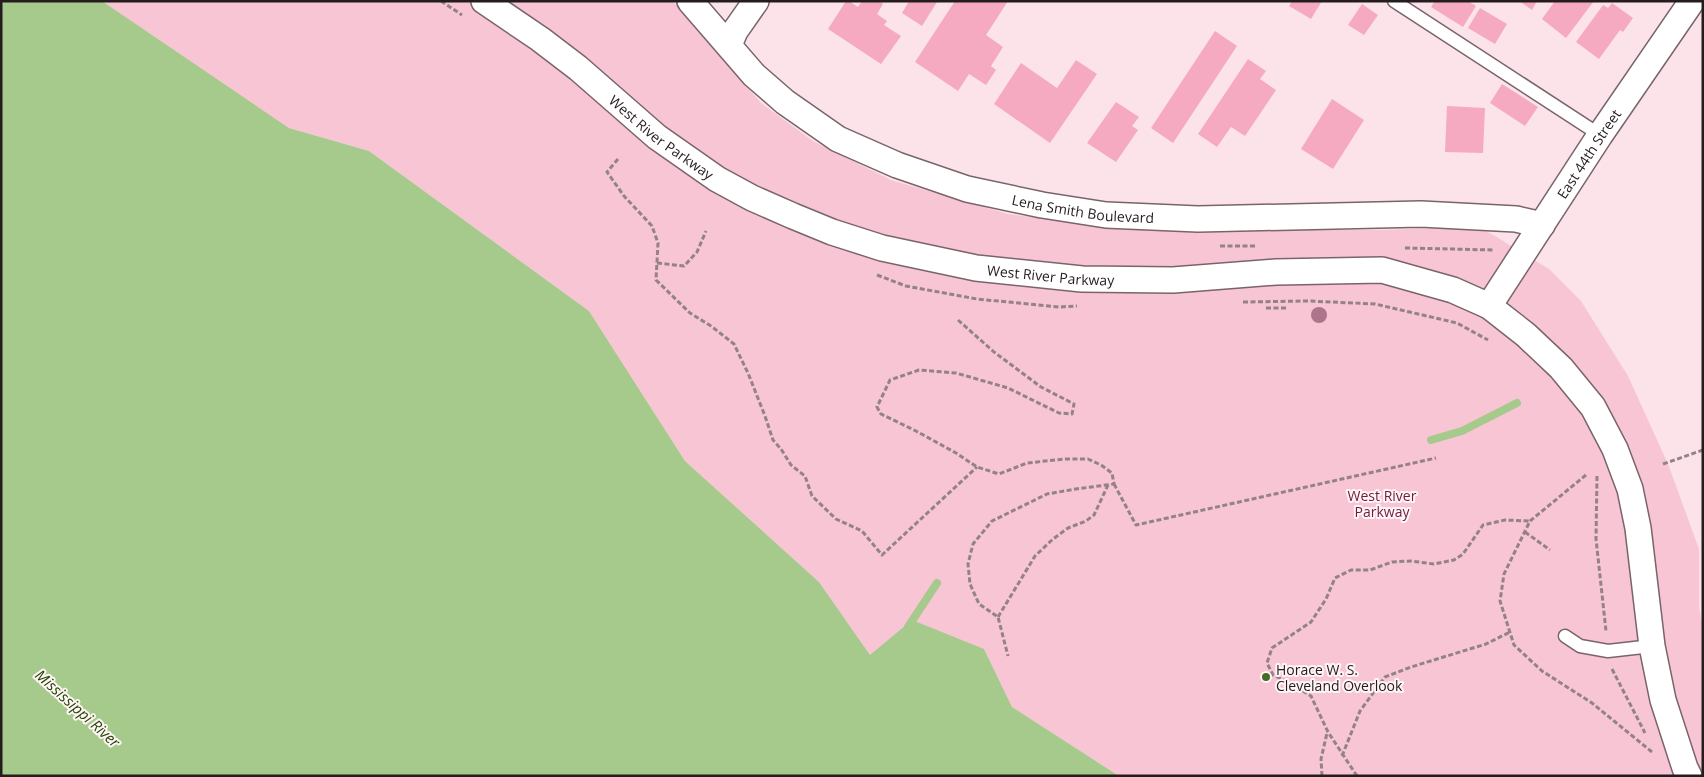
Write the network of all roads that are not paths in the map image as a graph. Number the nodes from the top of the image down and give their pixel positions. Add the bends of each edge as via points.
1 (484, 1) edge
2 (690, 1) edge
3 (756, 1) edge
4 (1394, 1) edge
5 (1692, 1) edge
6 (729, 44) junction
7 (1600, 135) junction
8 (1542, 225) junction
9 (1489, 306) junction
10 (1564, 636) dead end
11 (1652, 646) junction
12 (1689, 776) edge

1 - 9 street, West River Parkway via 578,68 657,137 717,179 793,216 882,248 976,268 1082,279 1173,280 1276,272 1382,270 1453,290
2 - 6 street, Lena Smith Boulevard
3 - 6 street
4 - 7 lane
5 - 7 street, East 44th Street
6 - 8 street, Lena Smith Boulevard via 754,75 785,102 838,139 897,165 967,189 1106,215 1198,219 1421,214 1516,219
7 - 8 street, East 44th Street
8 - 9 street, East 44th Street
9 - 11 street, West River Parkway via 1561,368 1593,407 1615,449 1630,489 1638,528
10 - 11 lane via 1580,646 1608,651
11 - 12 street, West River Parkway via 1663,700

